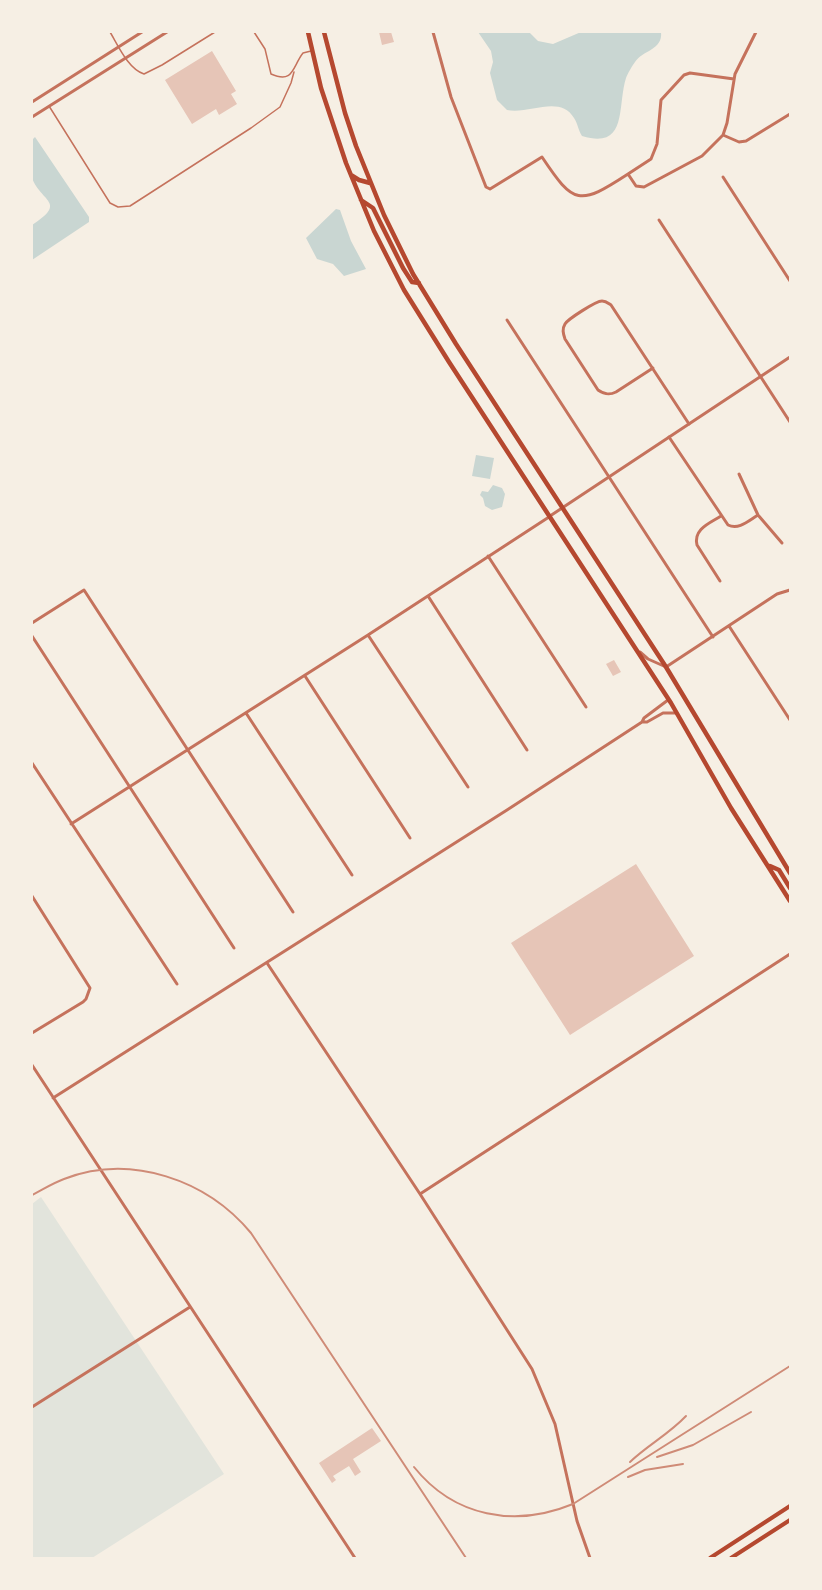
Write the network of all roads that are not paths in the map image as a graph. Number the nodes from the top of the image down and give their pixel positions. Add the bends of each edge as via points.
1 (110, 32) edge
2 (142, 32) edge
3 (166, 32) edge
4 (215, 32) edge
5 (254, 32) edge
6 (308, 32) edge
7 (324, 32) edge
8 (434, 32) edge
9 (756, 32) edge
10 (119, 46) junction
11 (312, 50) junction
12 (126, 57) junction
13 (294, 72) junction
14 (734, 79) junction
15 (32, 102) edge
16 (49, 106) junction
17 (790, 114) edge
18 (32, 117) edge
19 (723, 135) junction
20 (628, 174) junction
21 (351, 175) junction
22 (723, 177) dead end
23 (370, 183) junction
24 (360, 199) junction
25 (659, 220) dead end
26 (790, 281) edge
27 (419, 283) junction
28 (507, 320) dead end
29 (790, 357) edge
30 (652, 368) junction
31 (760, 377) junction
32 (790, 422) edge
33 (689, 424) junction
34 (669, 437) junction
35 (740, 474) dead end
36 (609, 477) junction
37 (562, 508) junction
38 (758, 515) junction
39 (550, 516) junction
40 (721, 516) junction
41 (782, 543) dead end
42 (488, 556) junction
43 (720, 581) dead end
44 (790, 590) edge
45 (428, 596) junction
46 (32, 623) edge
47 (729, 626) junction
48 (368, 635) junction
49 (32, 636) edge
50 (713, 637) junction
51 (636, 649) junction
52 (666, 667) junction
53 (305, 676) junction
54 (668, 700) junction
55 (586, 707) dead end
56 (246, 713) junction
57 (677, 713) junction
58 (790, 720) edge
59 (642, 722) junction
60 (188, 750) junction
61 (527, 750) dead end
62 (32, 763) edge
63 (129, 787) junction
64 (468, 787) dead end
65 (71, 824) junction
66 (410, 838) dead end
67 (767, 864) junction
68 (790, 873) edge
69 (352, 875) dead end
70 (790, 888) edge
71 (32, 896) edge
72 (790, 901) edge
73 (293, 912) dead end
74 (234, 948) dead end
75 (790, 954) edge
76 (267, 963) junction
77 (177, 984) dead end
78 (32, 1033) edge
79 (32, 1065) edge
80 (53, 1098) junction
81 (420, 1194) junction
82 (190, 1307) junction
83 (32, 1407) edge
84 (790, 1506) edge
85 (790, 1520) edge
86 (355, 1558) edge
87 (590, 1558) edge
88 (710, 1558) edge
89 (730, 1558) edge

1 - 10 lane
2 - 10 street
3 - 12 street
4 - 12 lane via 144,74
5 - 13 lane via 265,49 271,74 285,78
6 - 11 main road
7 - 23 main road via 345,113
8 - 20 street via 451,97 486,187 490,189 542,157 561,185 577,195 596,193
9 - 14 street
10 - 12 lane
10 - 15 street
11 - 13 lane via 303,53
11 - 21 main road
12 - 16 street
13 - 16 lane via 280,107 130,206 118,207 110,202
14 - 19 street
14 - 20 street via 684,75 661,100 657,144 651,159
16 - 18 street
17 - 19 street via 746,141
19 - 20 street via 702,156 644,188 636,186
21 - 23 main road
21 - 24 main road
22 - 26 street
23 - 27 main road
24 - 27 main road via 374,208 403,268 412,282
24 - 39 main road via 419,316
25 - 31 street
27 - 37 main road
28 - 36 street
29 - 31 street
30 - 30 street via 612,394 598,390 564,339 564,325 603,301 613,307
30 - 33 street
31 - 32 street
31 - 33 street
33 - 34 street
34 - 36 street
34 - 40 street
35 - 38 street
36 - 37 street
36 - 50 street
37 - 39 street
37 - 52 main road
38 - 40 street via 737,527 728,525
38 - 41 street
39 - 42 street
39 - 51 main road
40 - 43 street via 699,530 696,539
42 - 45 street
42 - 55 street
44 - 47 street via 777,594
45 - 48 street
45 - 61 street
46 - 60 street via 84,590
47 - 50 street
47 - 58 street
48 - 53 street
48 - 64 street
49 - 63 street
50 - 52 street
51 - 52 street
51 - 54 main road
52 - 68 main road
53 - 56 street
53 - 66 street
54 - 57 main road
54 - 59 street
56 - 60 street
56 - 69 street
57 - 59 street via 663,713
57 - 67 main road
59 - 76 street
60 - 63 street
60 - 73 street
62 - 65 street
63 - 65 street
63 - 74 street
65 - 77 street
67 - 70 main road via 779,870
67 - 72 main road
71 - 78 street via 89,984 83,1002
75 - 81 street
76 - 80 street
76 - 81 street
79 - 80 street
80 - 82 street
81 - 87 street via 532,1369 555,1424 577,1521
82 - 83 street
82 - 86 street
84 - 88 main road
85 - 89 main road

